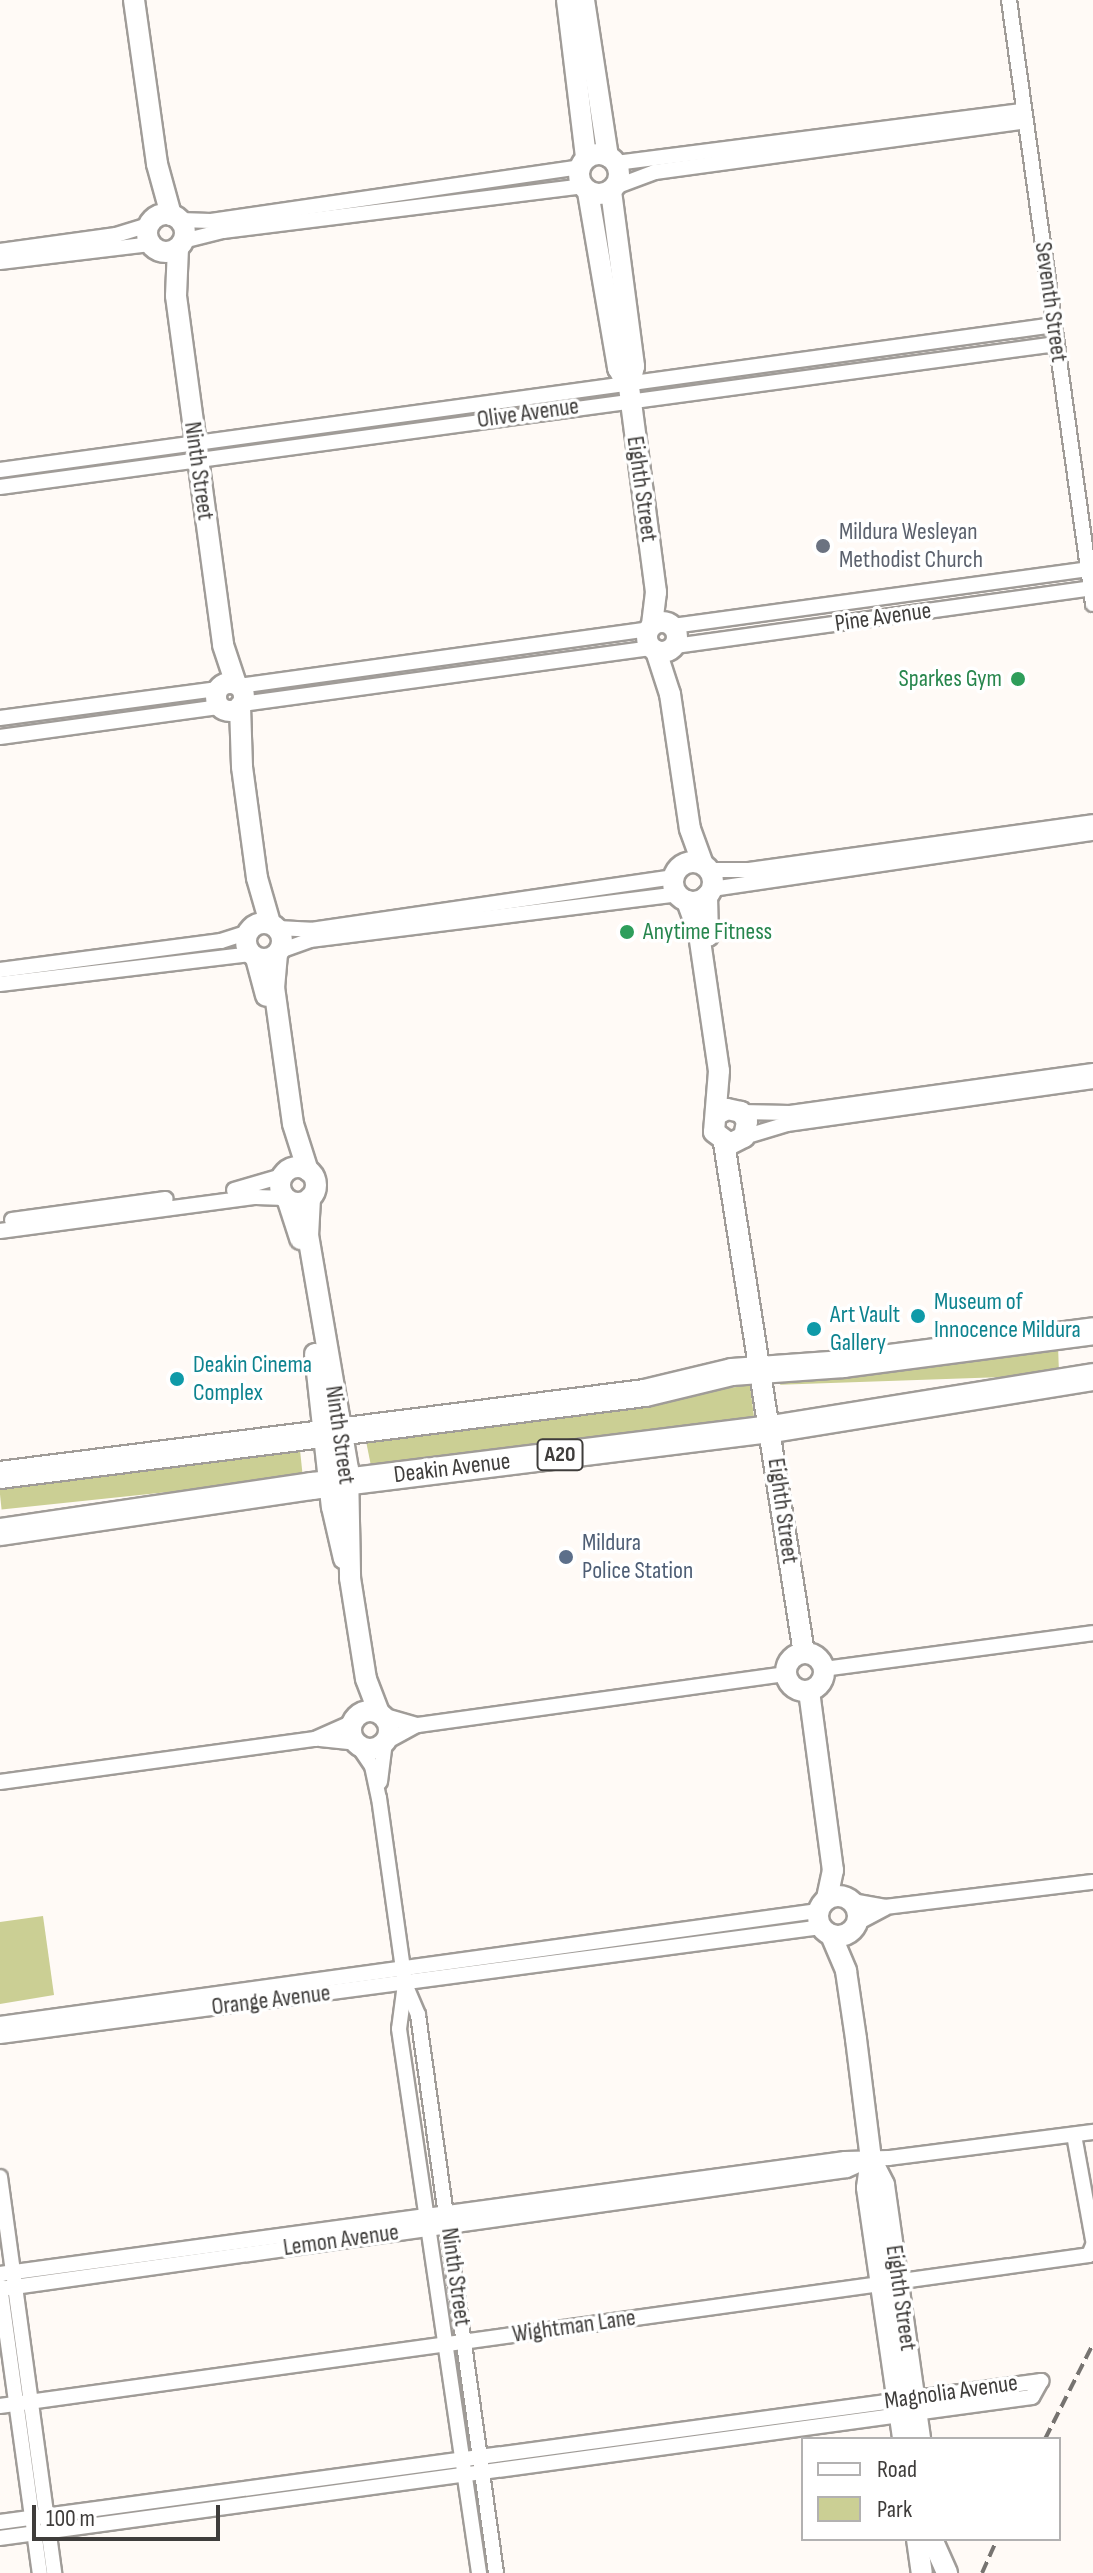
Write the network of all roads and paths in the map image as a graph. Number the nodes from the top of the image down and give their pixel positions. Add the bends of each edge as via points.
1 (134, 0) edge
2 (567, 0) edge
3 (584, 0) edge
4 (1009, 0) edge
5 (1025, 116) junction
6 (612, 160) junction
7 (584, 176) junction
8 (613, 189) junction
9 (166, 233) junction
10 (0, 251) edge
11 (0, 262) edge
12 (1054, 325) junction
13 (1056, 344) junction
14 (630, 394) junction
15 (197, 453) junction
16 (0, 470) edge
17 (0, 487) edge
18 (1088, 569) junction
19 (1061, 573) junction
20 (1091, 588) junction
21 (1063, 592) junction
22 (1093, 604) edge
23 (694, 623) junction
24 (663, 637) junction
25 (697, 642) junction
26 (357, 670) junction
27 (360, 688) junction
28 (230, 696) junction
29 (59, 710) junction
30 (0, 718) edge
31 (62, 728) junction
32 (0, 737) edge
33 (1093, 822) edge
34 (1093, 833) edge
35 (694, 882) junction
36 (262, 927) junction
37 (278, 952) junction
38 (253, 956) junction
39 (0, 970) edge
40 (0, 984) edge
41 (1093, 1071) edge
42 (1093, 1081) edge
43 (732, 1112) junction
44 (736, 1140) junction
45 (293, 1173) junction
46 (310, 1198) junction
47 (286, 1199) junction
48 (0, 1222) edge
49 (0, 1231) edge
50 (1093, 1331) edge
51 (762, 1369) junction
52 (1093, 1377) edge
53 (772, 1429) junction
54 (333, 1432) junction
55 (0, 1475) edge
56 (339, 1483) junction
57 (0, 1532) edge
58 (1093, 1633) edge
59 (804, 1653) junction
60 (824, 1669) junction
61 (786, 1674) junction
62 (366, 1679) junction
63 (809, 1691) junction
64 (380, 1714) junction
65 (354, 1721) junction
66 (418, 1725) junction
67 (315, 1739) junction
68 (385, 1743) junction
69 (356, 1744) junction
70 (0, 1782) edge
71 (379, 1798) junction
72 (1093, 1882) edge
73 (885, 1907) junction
74 (838, 1916) junction
75 (540, 1957) junction
76 (402, 1967) junction
77 (405, 1984) junction
78 (0, 2024) edge
79 (0, 2036) edge
80 (1093, 2132) edge
81 (1074, 2135) junction
82 (871, 2159) junction
83 (0, 2177) edge
84 (448, 2219) junction
85 (429, 2222) junction
86 (1093, 2242) edge
87 (889, 2280) junction
88 (5, 2283) edge
89 (464, 2341) junction
90 (448, 2344) junction
91 (1009, 2384) junction
92 (970, 2389) junction
93 (1012, 2400) junction
94 (24, 2403) junction
95 (973, 2405) junction
96 (0, 2406) edge
97 (907, 2406) junction
98 (839, 2407) junction
99 (802, 2412) junction
100 (764, 2417) junction
101 (728, 2422) junction
102 (841, 2423) junction
103 (689, 2428) junction
104 (805, 2428) junction
105 (651, 2433) junction
106 (766, 2433) junction
107 (903, 2437) edge
108 (919, 2437) edge
109 (615, 2438) junction
110 (730, 2438) junction
111 (691, 2443) junction
112 (653, 2448) junction
113 (575, 2451) junction
114 (616, 2453) junction
115 (482, 2456) junction
116 (537, 2456) junction
117 (465, 2458) junction
118 (407, 2466) junction
119 (370, 2470) junction
120 (484, 2472) junction
121 (467, 2474) junction
122 (333, 2475) junction
123 (294, 2480) junction
124 (410, 2482) junction
125 (256, 2485) junction
126 (372, 2487) junction
127 (219, 2490) junction
128 (335, 2492) junction
129 (179, 2496) junction
130 (296, 2497) junction
131 (144, 2501) junction
132 (259, 2502) junction
133 (104, 2506) junction
134 (222, 2507) junction
135 (182, 2513) junction
136 (39, 2516) junction
137 (147, 2518) junction
138 (0, 2522) edge
139 (106, 2523) junction
140 (41, 2532) junction
141 (0, 2538) edge
142 (917, 2541) edge
143 (933, 2541) edge
144 (40, 2573) edge
145 (54, 2573) edge
146 (479, 2573) edge
147 (496, 2573) edge
148 (922, 2573) edge
149 (947, 2573) edge

1 - 9 street, Ninth Street
2 - 7 street, Eighth Street
3 - 6 street
4 - 5 street, Seventh Street
5 - 6 street via 645,163
5 - 8 street via 655,172
5 - 12 street, Seventh Street
6 - 7 street
6 - 8 street, Eighth Street
7 - 8 street
7 - 9 street via 272,213
7 - 9 street via 236,229
7 - 14 street, Eighth Street via 618,368
8 - 14 street, Eighth Street via 634,366
9 - 10 street
9 - 11 street
9 - 15 street, Ninth Street
12 - 13 street, Seventh Street
12 - 14 street, Olive Avenue
13 - 14 street, Olive Avenue
13 - 18 street, Seventh Street
14 - 15 street, Olive Avenue via 372,417
14 - 24 street, Eighth Street
15 - 16 street, Olive Avenue
15 - 17 street, Olive Avenue
15 - 28 street, Ninth Street
18 - 19 street, Pine Avenue
18 - 20 street, Seventh Street
19 - 21 street
19 - 23 street, Pine Avenue
20 - 21 street, Pine Avenue
20 - 22 street, Seventh Street
21 - 25 street, Pine Avenue
23 - 24 street, Pine Avenue
23 - 25 street
24 - 25 street, Pine Avenue
24 - 26 street, Pine Avenue
24 - 27 street, Pine Avenue
24 - 35 street, Eighth Street
26 - 27 street
26 - 28 street, Pine Avenue
27 - 28 street, Pine Avenue
28 - 29 street, Pine Avenue
28 - 31 street, Pine Avenue
28 - 36 street, Ninth Street
29 - 30 street, Pine Avenue
29 - 31 street
31 - 32 street, Pine Avenue
33 - 35 street
34 - 35 street
35 - 36 street via 311,930
35 - 37 street via 310,940
35 - 43 street, Eighth Street via 708,936
36 - 37 street
36 - 38 street
36 - 39 street via 221,941
37 - 38 street
37 - 45 street via 274,987 293,1124
38 - 40 street
38 - 45 street via 265,986
41 - 43 street via 790,1113
42 - 44 street via 787,1124
43 - 44 street via 747,1121
43 - 44 street via 713,1127
44 - 51 street, Eighth Street
45 - 46 street, Ninth Street via 315,1184
45 - 47 street, Ninth Street
45 - 48 street via 248,1188
46 - 47 street
46 - 54 street, Ninth Street via 308,1235
47 - 49 street via 256,1197
47 - 54 street, Ninth Street via 300,1238
50 - 51 highway, Deakin Avenue / A20
51 - 53 street, Eighth Street
51 - 54 highway, Deakin Avenue / A20 via 645,1393
52 - 53 highway, Deakin Avenue / A20
53 - 56 highway, Deakin Avenue / A20
53 - 59 street, Eighth Street
54 - 55 highway, Deakin Avenue / A20
54 - 56 street, Ninth Street
56 - 57 highway, Deakin Avenue / A20
56 - 62 street, Ninth Street
58 - 60 street
59 - 60 street via 815,1655
59 - 61 street via 789,1662
60 - 63 street via 819,1685
61 - 63 street via 792,1685
61 - 66 street
62 - 64 street, Ninth Street
62 - 65 street, Ninth Street
63 - 74 street, Eighth Street
64 - 65 street via 363,1712
64 - 66 street
64 - 68 street via 390,1730
65 - 67 street
65 - 69 street
66 - 68 street
67 - 69 street
67 - 70 street
68 - 69 street via 369,1750
68 - 71 street, Ninth Street
69 - 71 street, Ninth Street via 372,1766
71 - 76 street, Ninth Street
72 - 73 street, Orange Avenue
73 - 74 street, Orange Avenue
73 - 74 street, Orange Avenue
74 - 75 street, Orange Avenue
74 - 82 street, Eighth Street
75 - 76 street, Orange Avenue
75 - 77 street, Orange Avenue
76 - 77 street, Ninth Street
76 - 78 street, Orange Avenue
77 - 79 street, Orange Avenue
77 - 84 street, Ninth Street via 418,2015
77 - 85 street, Ninth Street via 397,2013
80 - 81 street, Lemon Avenue
81 - 82 street, Lemon Avenue
81 - 86 street, Wightman Lane
82 - 84 street, Lemon Avenue via 847,2170
82 - 87 street, Eighth Street via 867,2188
83 - 88 street
84 - 85 street, Lemon Avenue
84 - 89 street, Ninth Street
85 - 88 street, Lemon Avenue
85 - 90 street, Ninth Street
86 - 87 street, Wightman Lane via 1089,2255
87 - 89 street, Wightman Lane
87 - 97 street, Eighth Street
88 - 94 street
89 - 90 street, Wightman Lane
89 - 115 street, Ninth Street
90 - 94 street, Wightman Lane
90 - 117 street, Ninth Street
91 - 92 street, Magnolia Avenue
91 - 93 street
91 - 93 street, Magnolia Avenue via 1041,2381 1034,2397
92 - 95 street
92 - 97 street, Magnolia Avenue
93 - 95 street, Magnolia Avenue
94 - 96 street, Wightman Lane
94 - 136 street
95 - 97 street, Magnolia Avenue
97 - 98 street, Magnolia Avenue
97 - 102 street, Magnolia Avenue
97 - 107 street, Eighth Street
97 - 108 street, Eighth Street
98 - 99 street, Magnolia Avenue
98 - 102 street
99 - 100 street, Magnolia Avenue
99 - 104 street
100 - 101 street, Magnolia Avenue
100 - 106 street
101 - 103 street, Magnolia Avenue
101 - 110 street
102 - 104 street, Magnolia Avenue
103 - 105 street, Magnolia Avenue
103 - 111 street
104 - 106 street, Magnolia Avenue
105 - 109 street, Magnolia Avenue
105 - 112 street
106 - 110 street, Magnolia Avenue
109 - 113 street, Magnolia Avenue
109 - 114 street
110 - 111 street, Magnolia Avenue
111 - 112 street, Magnolia Avenue
112 - 114 street, Magnolia Avenue
113 - 114 street, Magnolia Avenue
113 - 116 street, Magnolia Avenue
115 - 116 street, Magnolia Avenue
115 - 117 street, Magnolia Avenue
115 - 120 street, Ninth Street
116 - 120 street, Magnolia Avenue
117 - 118 street, Magnolia Avenue
117 - 121 street, Ninth Street
118 - 119 street, Magnolia Avenue
118 - 124 street
119 - 122 street, Magnolia Avenue
119 - 126 street
120 - 121 street, Magnolia Avenue
120 - 147 street, Ninth Street
121 - 124 street, Magnolia Avenue
121 - 146 street, Ninth Street
122 - 123 street, Magnolia Avenue
122 - 128 street
123 - 125 street, Magnolia Avenue
123 - 130 street
124 - 126 street, Magnolia Avenue
125 - 127 street, Magnolia Avenue
125 - 132 street
126 - 128 street, Magnolia Avenue
127 - 129 street, Magnolia Avenue
127 - 134 street
128 - 130 street, Magnolia Avenue
129 - 131 street, Magnolia Avenue
129 - 135 street
130 - 132 street, Magnolia Avenue
131 - 133 street, Magnolia Avenue
131 - 137 street
132 - 134 street, Magnolia Avenue
133 - 136 street, Magnolia Avenue
133 - 139 street
134 - 135 street, Magnolia Avenue
135 - 137 street, Magnolia Avenue
136 - 138 street, Magnolia Avenue
136 - 140 street
137 - 139 street, Magnolia Avenue
139 - 140 street, Magnolia Avenue
140 - 141 street, Magnolia Avenue
140 - 144 street
140 - 145 street
142 - 148 street
143 - 149 street

